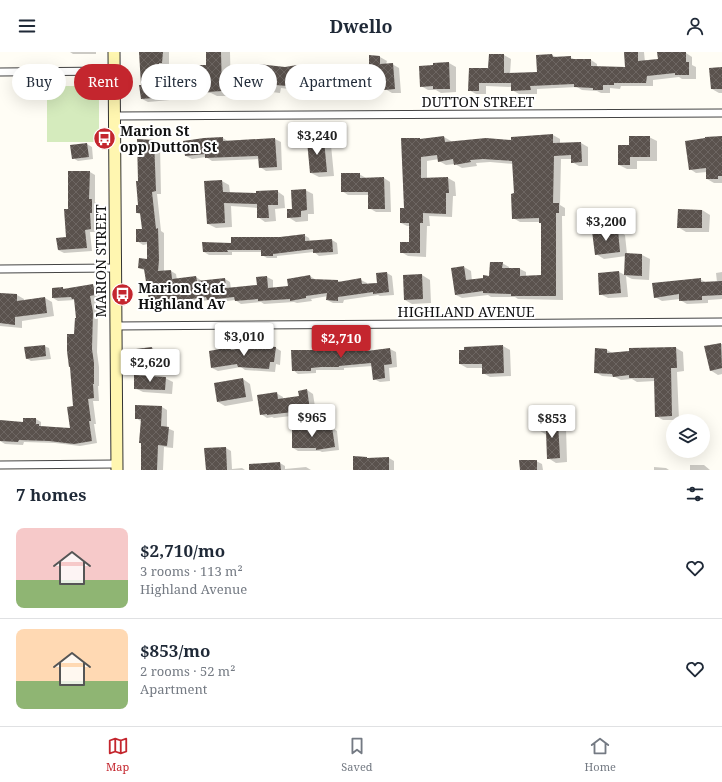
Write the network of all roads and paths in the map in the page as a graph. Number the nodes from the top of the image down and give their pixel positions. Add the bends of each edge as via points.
1 (114, 52) edge
2 (114, 64) edge
3 (74, 71) edge
4 (0, 72) edge
5 (114, 100) edge
6 (722, 112) edge
7 (114, 116) junction
8 (115, 268) junction
9 (0, 269) edge
10 (722, 322) edge
11 (115, 326) junction
12 (0, 465) edge
13 (116, 467) edge

1 - 2 main road, MARION STREET
3 - 4 street
5 - 7 main road, MARION STREET
6 - 7 street, DUTTON STREET
7 - 8 main road, MARION STREET
8 - 9 street
8 - 11 main road, MARION STREET
10 - 11 street, HIGHLAND AVENUE
11 - 13 main road, MARION STREET
12 - 13 street

